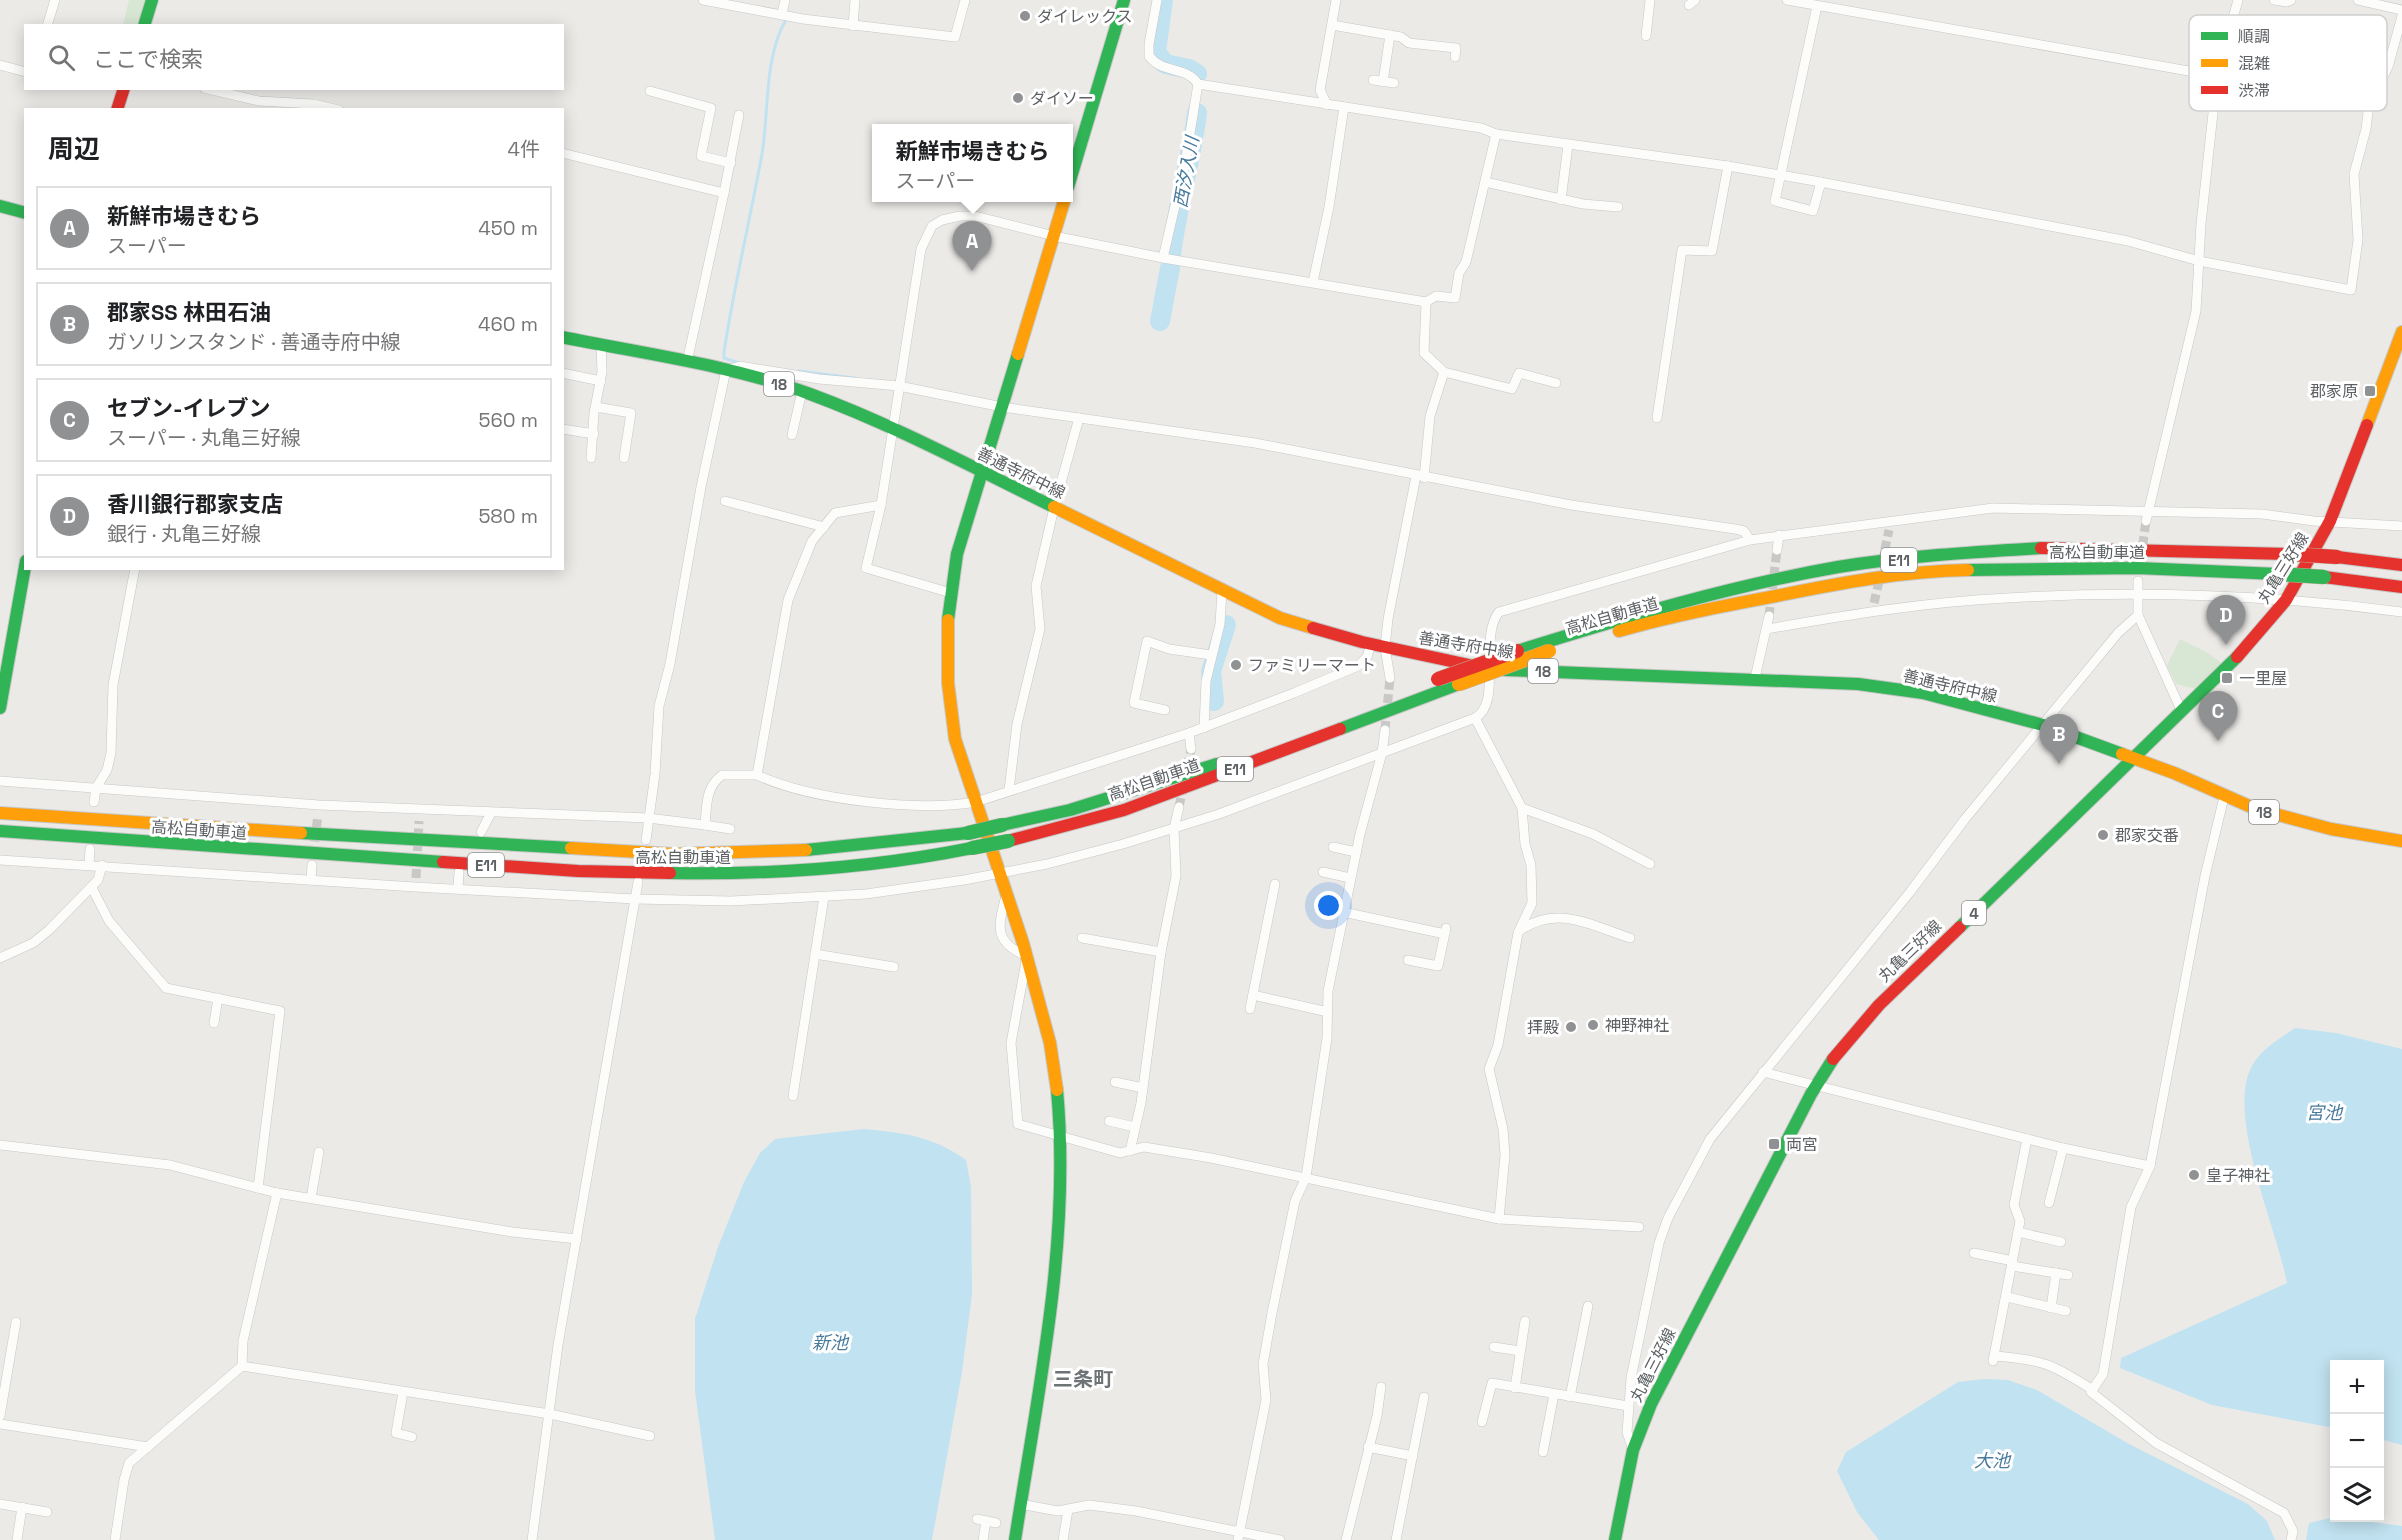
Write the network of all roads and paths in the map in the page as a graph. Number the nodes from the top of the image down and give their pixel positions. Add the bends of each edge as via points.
1 (55, 0) edge
2 (152, 0) edge
3 (703, 0) edge
4 (785, 0) edge
5 (855, 0) edge
6 (965, 0) edge
7 (1124, 0) edge
8 (1157, 0) edge
9 (1336, 0) edge
10 (1650, 0) edge
11 (1787, 0) edge
12 (2238, 0) edge
13 (2274, 0) edge
14 (2291, 0) edge
15 (2358, 0) edge
16 (723, 2) edge
17 (1817, 6) junction
18 (2402, 10) edge
19 (782, 14) junction
20 (2234, 15) edge
21 (2402, 16) edge
22 (48, 24) edge
23 (145, 24) edge
24 (853, 26) junction
25 (1332, 26) junction
26 (1390, 35) junction
27 (1646, 36) dead end
28 (1455, 57) dead end
29 (0, 65) edge
30 (2387, 69) edge
31 (2189, 70) edge
32 (24, 71) edge
33 (1394, 83) dead end
34 (1198, 84) junction
35 (123, 90) edge
36 (212, 90) edge
37 (650, 91) dead end
38 (1327, 105) junction
39 (1344, 107) junction
40 (118, 108) edge
41 (330, 108) edge
42 (2214, 111) edge
43 (2367, 111) edge
44 (739, 115) dead end
45 (1496, 134) junction
46 (1568, 145) junction
47 (564, 153) edge
48 (731, 163) junction
49 (1728, 166) junction
50 (1073, 170) edge
51 (1780, 175) junction
52 (1485, 182) junction
53 (1821, 182) junction
54 (724, 192) junction
55 (1561, 200) junction
56 (1064, 202) edge
57 (0, 206) edge
58 (1618, 207) dead end
59 (24, 212) edge
60 (1054, 236) junction
61 (1163, 258) junction
62 (2199, 261) junction
63 (1313, 282) junction
64 (1426, 302) junction
65 (2402, 332) edge
66 (564, 337) edge
67 (601, 344) junction
68 (687, 362) junction
69 (726, 370) junction
70 (1444, 372) junction
71 (564, 373) edge
72 (601, 381) junction
73 (1556, 383) dead end
74 (899, 386) junction
75 (802, 392) junction
76 (596, 407) junction
77 (1002, 407) junction
78 (1079, 418) junction
79 (1658, 418) dead end
80 (564, 429) edge
81 (894, 429) junction
82 (594, 434) junction
83 (792, 435) dead end
84 (591, 458) dead end
85 (624, 458) dead end
86 (982, 472) junction
87 (1420, 477) junction
88 (725, 501) dead end
89 (881, 505) junction
90 (1054, 508) junction
91 (2147, 515) junction
92 (2330, 521) junction
93 (2402, 526) edge
94 (824, 527) junction
95 (1779, 535) junction
96 (1750, 540) junction
97 (1777, 550) tunnel mouth
98 (2402, 565) edge
99 (24, 570) edge
100 (135, 570) edge
101 (2138, 581) tunnel mouth
102 (2402, 587) edge
103 (1222, 591) junction
104 (951, 593) junction
105 (2136, 595) junction
106 (2286, 600) junction
107 (2402, 612) edge
108 (2138, 615) junction
109 (1768, 616) tunnel mouth
110 (1767, 629) junction
111 (1378, 646) junction
112 (1211, 655) junction
113 (1489, 668) junction
114 (1390, 678) tunnel mouth
115 (1755, 678) junction
116 (0, 708) edge
117 (1165, 710) dead end
118 (2182, 712) junction
119 (1475, 718) junction
120 (2043, 725) junction
121 (1204, 728) junction
122 (1385, 730) tunnel mouth
123 (1189, 733) junction
124 (1191, 749) tunnel mouth
125 (1383, 753) junction
126 (2134, 758) junction
127 (758, 775) junction
128 (0, 781) edge
129 (96, 788) junction
130 (1009, 790) junction
131 (2224, 797) junction
132 (94, 802) dead end
133 (976, 802) junction
134 (1179, 807) tunnel mouth
135 (1522, 808) junction
136 (0, 813) edge
137 (491, 813) junction
138 (648, 818) junction
139 (705, 825) junction
140 (1174, 828) junction
141 (730, 829) dead end
142 (0, 831) edge
143 (481, 832) dead end
144 (646, 840) dead end
145 (2402, 841) edge
146 (1333, 847) dead end
147 (90, 849) dead end
148 (1356, 852) junction
149 (0, 860) edge
150 (89, 864) junction
151 (1650, 864) dead end
152 (102, 865) junction
153 (312, 865) tunnel mouth
154 (459, 872) dead end
155 (1001, 872) junction
156 (1323, 872) dead end
157 (1350, 878) junction
158 (311, 880) junction
159 (638, 882) dead end
160 (1275, 884) dead end
161 (92, 888) junction
162 (458, 888) junction
163 (1007, 892) junction
164 (824, 897) junction
165 (635, 899) junction
166 (1343, 912) junction
167 (1518, 933) junction
168 (1082, 938) dead end
169 (1630, 938) dead end
170 (1161, 952) junction
171 (815, 954) junction
172 (1027, 956) junction
173 (0, 958) edge
174 (1408, 960) dead end
175 (894, 967) dead end
176 (1253, 995) junction
177 (219, 998) junction
178 (1250, 1009) dead end
179 (1328, 1012) junction
180 (214, 1023) dead end
181 (1763, 1072) junction
182 (1115, 1082) dead end
183 (1817, 1084) junction
184 (1143, 1088) junction
185 (793, 1096) dead end
186 (1109, 1120) dead end
187 (1136, 1127) junction
188 (1062, 1136) junction
189 (2027, 1139) junction
190 (0, 1145) edge
191 (2063, 1148) junction
192 (1130, 1151) junction
193 (319, 1152) dead end
194 (2150, 1166) junction
195 (1306, 1177) junction
196 (258, 1188) junction
197 (277, 1193) junction
198 (310, 1198) junction
199 (2049, 1203) dead end
200 (1499, 1219) junction
201 (1639, 1227) dead end
202 (2018, 1232) junction
203 (577, 1239) junction
204 (2061, 1242) dead end
205 (1974, 1253) dead end
206 (2012, 1263) junction
207 (2056, 1273) junction
208 (2068, 1275) dead end
209 (2007, 1297) junction
210 (1588, 1306) dead end
211 (2051, 1308) junction
212 (2066, 1311) dead end
213 (16, 1322) dead end
214 (1525, 1322) dead end
215 (1494, 1347) dead end
216 (1520, 1351) junction
217 (242, 1366) junction
218 (4, 1375) edge
219 (1381, 1387) dead end
220 (1515, 1388) junction
221 (2093, 1390) junction
222 (403, 1392) junction
223 (1554, 1394) junction
224 (1424, 1397) dead end
225 (1570, 1397) junction
226 (1628, 1406) junction
227 (550, 1414) junction
228 (0, 1416) edge
229 (1482, 1422) dead end
230 (0, 1424) edge
231 (1362, 1426) dead end
232 (1374, 1428) junction
233 (650, 1436) dead end
234 (412, 1437) dead end
235 (148, 1447) junction
236 (1368, 1447) junction
237 (1633, 1450) junction
238 (1543, 1452) dead end
239 (1413, 1456) junction
240 (0, 1504) edge
241 (1020, 1504) junction
242 (22, 1507) junction
243 (1068, 1510) junction
244 (47, 1512) dead end
245 (986, 1521) dead end
246 (1239, 1536) edge
247 (17, 1540) edge
248 (115, 1540) edge
249 (532, 1540) edge
250 (983, 1540) edge
251 (1015, 1540) edge
252 (1063, 1540) edge
253 (1280, 1540) edge
254 (1346, 1540) edge
255 (1396, 1540) edge
256 (1615, 1540) edge
257 (2292, 1540) edge

1 - 22 street
2 - 23 main road
3 - 16 street
4 - 19 street
5 - 24 street
6 - 24 street via 956,37
7 - 50 main road
8 - 34 street via 1149,56 1161,68 1189,74
9 - 25 street
10 - 27 street
11 - 17 street
12 - 20 street
13 - 14 street
15 - 18 street
16 - 19 street
17 - 31 street
17 - 51 street
19 - 24 street
21 - 30 street
25 - 26 street
25 - 38 street via 1320,90
26 - 28 street via 1409,43 1456,48
26 - 33 street via 1378,81
29 - 32 street
34 - 38 street
34 - 61 street
35 - 40 main road
36 - 41 street via 259,101
37 - 48 street via 711,108 701,156
38 - 39 street
39 - 45 street via 1481,128
39 - 63 street
42 - 62 street
43 - 62 street via 2354,174 2358,240 2351,290
44 - 48 street
45 - 46 street
45 - 52 street
46 - 49 street
46 - 55 street
47 - 54 street
48 - 54 street
49 - 51 street
49 - 79 street via 1712,251 1682,250
51 - 53 street
51 - 53 street via 1775,201 1813,211
52 - 55 street
52 - 64 street via 1455,298 1436,296
53 - 62 street via 2128,241
54 - 68 street
55 - 58 street
56 - 60 main road
57 - 59 main road
60 - 61 street
60 - 74 street via 975,216 951,218 932,226 921,249
60 - 77 main road
61 - 63 street
62 - 91 street via 2196,311
63 - 64 street
64 - 70 street via 1425,353
65 - 92 main road, 丸亀三好線 / 4
66 - 67 main road, 善通寺府中線 / 18
67 - 68 main road, 善通寺府中線 / 18
67 - 72 street
68 - 69 main road, 善通寺府中線 / 18
69 - 74 street via 740,366 819,379
69 - 75 main road, 善通寺府中線 / 18
69 - 138 street via 659,706
70 - 73 street via 1512,389 1519,374
70 - 87 street via 1430,416
71 - 72 street
72 - 76 street
74 - 77 street
74 - 81 street
75 - 81 main road, 善通寺府中線 / 18
75 - 83 street
76 - 82 street
76 - 85 street via 631,413
77 - 78 street
77 - 86 main road
78 - 87 street via 1255,443
78 - 90 street
80 - 82 street
81 - 86 main road, 善通寺府中線 / 18
81 - 89 street
82 - 84 street
86 - 90 main road, 善通寺府中線 / 18
86 - 104 main road via 957,554
87 - 96 street via 1571,505 1735,529 1744,531
87 - 111 street
88 - 94 street
89 - 94 street via 835,513
89 - 104 street via 866,568
90 - 103 main road, 善通寺府中線 / 18
90 - 130 street via 1036,586 1040,629 1017,724
91 - 92 street via 2262,514
91 - 95 street via 1993,508 1889,525
92 - 93 street
92 - 106 main road, 丸亀三好線 / 4
94 - 127 street via 812,542 788,600
95 - 96 street
95 - 97 street
96 - 113 street via 1499,612 1490,628
98 - 136 main road, 高松自動車道 / E11, bridge via 2291,554 2049,547 1838,567 1669,604 1517,651 1209,768 1070,810 968,833 823,850 673,854 129,824
99 - 116 main road
100 - 129 street via 113,685 111,753 107,770
101 - 105 street
102 - 142 main road, 高松自動車道 / E11, bridge via 2324,577 2137,568 1932,571 1836,584 1672,616 1549,651 1124,810 940,855 824,868 662,874 542,869
103 - 111 main road, 善通寺府中線 / 18 via 1280,618
103 - 112 street via 1220,624
104 - 133 main road via 948,646 952,725 963,771
105 - 106 street
105 - 108 street
105 - 110 street via 1874,607
106 - 107 street
106 - 118 main road, 丸亀三好線 / 4 via 2223,674
108 - 118 street
108 - 120 street via 2118,633
109 - 110 street
110 - 115 street
111 - 113 main road, 善通寺府中線 / 18
111 - 114 street
111 - 121 street via 1358,666
112 - 117 street via 1147,642 1134,703
112 - 121 street
113 - 115 main road, 善通寺府中線 / 18
113 - 119 street via 1488,702
115 - 120 main road, 善通寺府中線 / 18 via 1858,684 1923,693
118 - 126 main road, 丸亀三好線 / 4
119 - 125 street
119 - 135 street
120 - 126 main road, 善通寺府中線 / 18
120 - 181 street
121 - 123 street
122 - 125 street
123 - 124 street
123 - 130 street
125 - 140 street
125 - 148 street
126 - 131 main road, 善通寺府中線 / 18
126 - 183 main road, 丸亀三好線 / 4 via 1869,1015
127 - 133 street via 775,783 871,801 953,806
127 - 139 street via 717,778 711,785
128 - 129 street
129 - 132 street
129 - 137 street via 318,810 419,816
130 - 133 street
131 - 145 main road, 善通寺府中線 / 18 via 2307,824
131 - 194 street via 2205,876
133 - 155 main road
134 - 140 street
135 - 151 street via 1593,834
135 - 167 street via 1532,903
137 - 138 street
137 - 143 street
138 - 139 street
138 - 144 street
139 - 141 street
140 - 155 street via 1075,857
140 - 170 street via 1176,876
146 - 148 street
147 - 150 street
148 - 157 street
149 - 150 street
150 - 152 street
152 - 158 street
152 - 161 street
153 - 158 street
154 - 162 street
155 - 163 main road
155 - 164 street
156 - 157 street
157 - 166 street
158 - 162 street
159 - 165 street
160 - 176 street
161 - 173 street via 33,943
161 - 177 street via 109,921 166,988
162 - 165 street
163 - 172 main road
163 - 172 street via 1000,934 1006,944
164 - 165 street via 731,901
164 - 171 street
165 - 203 street
166 - 174 street via 1445,931 1438,966
166 - 179 street via 1328,991
167 - 169 street via 1534,920 1568,918
167 - 200 street via 1498,1045 1488,1069 1503,1129
168 - 170 street
170 - 184 street
171 - 175 street
171 - 185 street
172 - 188 main road via 1054,1061
172 - 188 street via 1011,1043 1018,1124
176 - 178 street
176 - 179 street
177 - 180 street
177 - 196 street via 280,1011
179 - 195 street
181 - 183 street
181 - 226 street via 1710,1139 1668,1218 1644,1307
182 - 184 street
183 - 189 street
183 - 237 main road, 丸亀三好線 / 4 via 1651,1404
184 - 187 street
186 - 187 street
187 - 192 street
188 - 192 street via 1120,1153
188 - 241 main road via 1057,1250
189 - 191 street
189 - 202 street via 2014,1205 2020,1221
190 - 196 street via 170,1165
191 - 194 street
191 - 199 street
192 - 195 street via 1144,1147
193 - 198 street
194 - 221 street via 2131,1207 2103,1374
195 - 200 street
195 - 246 street via 1295,1201 1272,1313 1263,1364 1266,1400
196 - 197 street
197 - 198 street
197 - 217 street via 243,1341
198 - 203 street
200 - 201 street
202 - 204 street
202 - 206 street
203 - 227 street
205 - 206 street
206 - 207 street
206 - 209 street
207 - 208 street
207 - 211 street
209 - 211 street
209 - 221 street via 1994,1358 2036,1359
210 - 225 street via 1586,1342
211 - 212 street
213 - 218 street
214 - 216 street
215 - 216 street
216 - 220 street
217 - 222 street
217 - 235 street
218 - 228 street
219 - 232 street
220 - 223 street
220 - 229 street via 1492,1383
221 - 257 street via 2156,1443 2284,1513 2293,1531
222 - 227 street
222 - 234 street via 396,1434
223 - 225 street
223 - 238 street
224 - 239 street
225 - 226 street
226 - 237 street via 1627,1432
227 - 233 street
227 - 249 street
230 - 235 street
231 - 232 street
232 - 236 street
235 - 248 street via 129,1463
236 - 239 street
236 - 254 street
237 - 256 main road, 丸亀三好線 / 4
239 - 255 street
240 - 242 street
241 - 243 street
241 - 251 main road
242 - 244 street
242 - 247 street
243 - 246 street via 1089,1505 1136,1511
243 - 252 street
245 - 250 street
246 - 253 street

